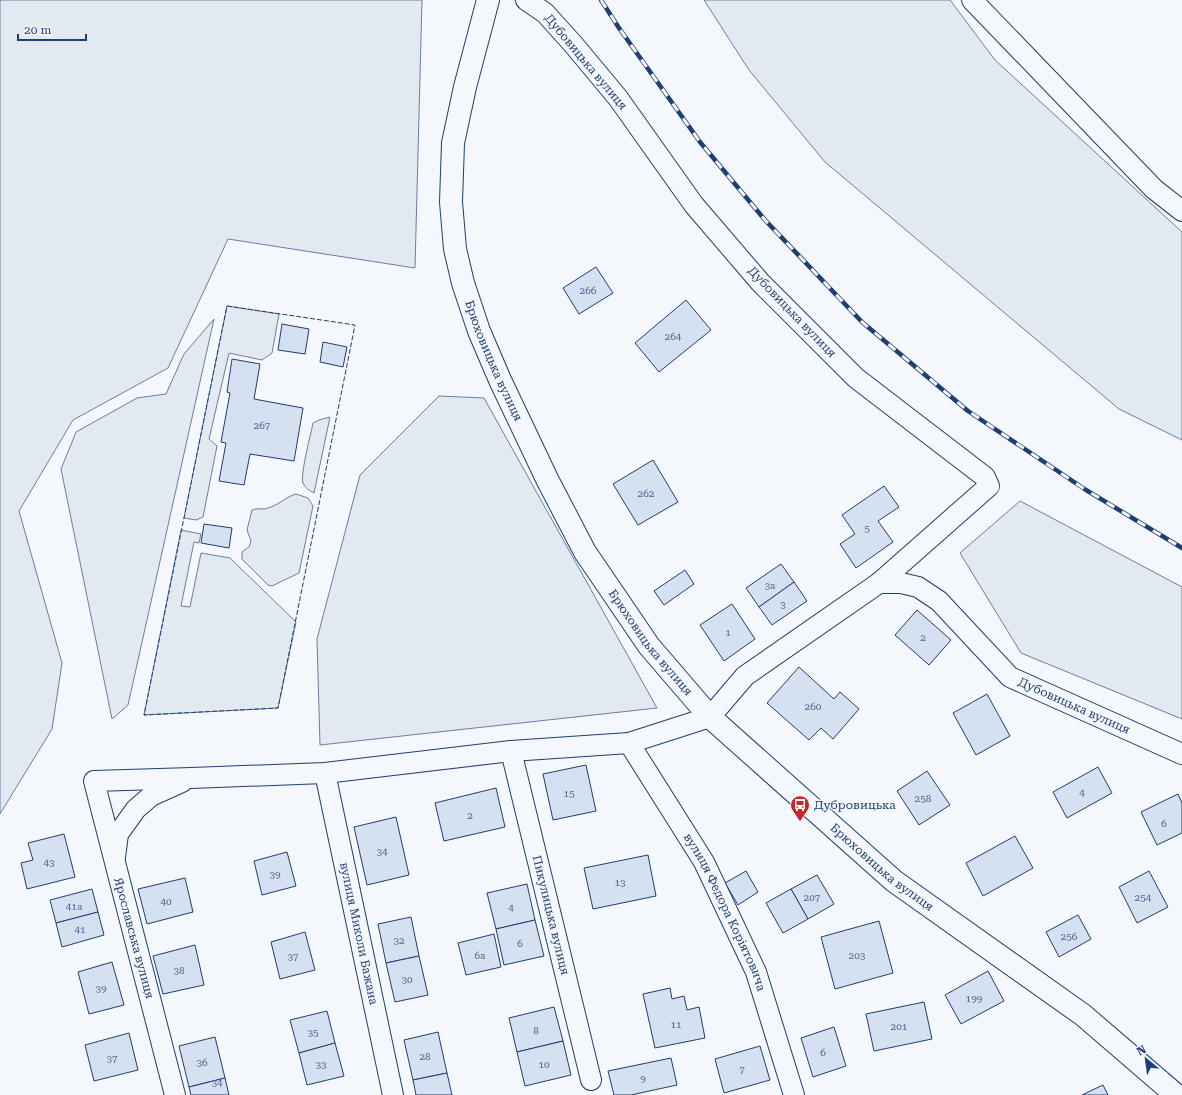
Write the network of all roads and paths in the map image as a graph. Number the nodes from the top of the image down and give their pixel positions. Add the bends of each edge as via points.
1 (488, 0) edge
2 (526, 0) edge
3 (972, 0) edge
4 (1182, 210) edge
5 (879, 583) junction
6 (710, 717) junction
7 (629, 743) junction
8 (511, 751) junction
9 (1182, 754) edge
10 (324, 773) junction
11 (191, 778) junction
12 (115, 863) junction
13 (591, 1080) dead end
14 (175, 1095) edge
15 (393, 1095) edge
16 (794, 1095) edge
17 (1176, 1095) edge

1 - 6 main road, Брюховицька вулиця via 464,87 452,143 451,202 455,249 463,283 479,331 500,380 585,552 649,646
2 - 5 street, Дубовицька вулиця via 545,13 618,98 694,205 760,282 856,378 986,477 989,486
3 - 4 street via 1154,188
5 - 6 street, Дубовицька вулиця via 744,676
5 - 9 street, Дубовицька вулиця via 901,583 918,587 939,601 1010,677
6 - 7 street
6 - 17 main road, Брюховицька вулиця via 894,881 1083,1014
7 - 8 street
7 - 16 street, вулиця Федора Коріятовича via 704,862 756,972
8 - 10 street
8 - 13 street, Пикулицька вулиця
10 - 11 street
10 - 15 street, вулиця Миколи Бажана
11 - 12 street via 151,796 136,809 118,834
11 - 12 street, Ярославська вулиця via 94,781
12 - 14 street, Ярославська вулиця

